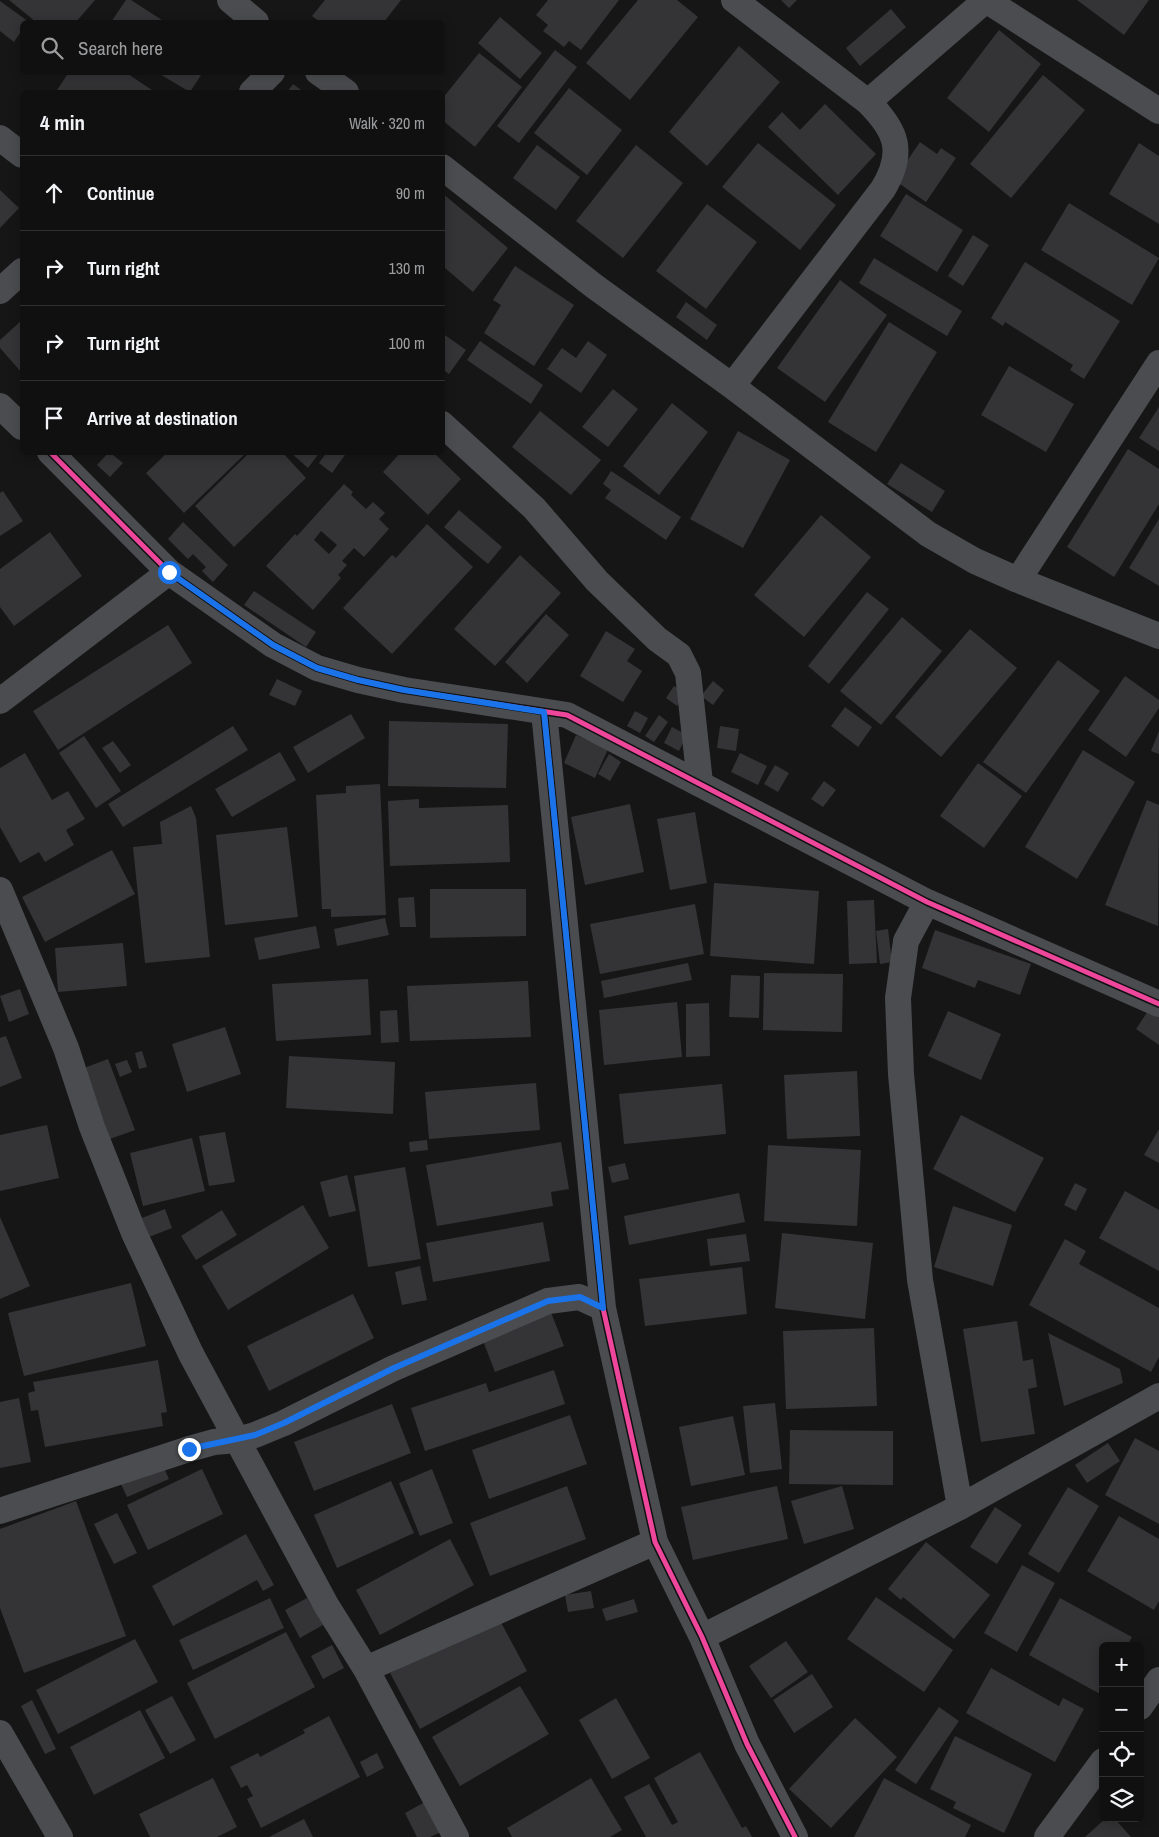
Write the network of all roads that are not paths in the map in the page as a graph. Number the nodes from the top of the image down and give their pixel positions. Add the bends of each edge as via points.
1 (230, 0) edge
2 (734, 0) edge
3 (986, 0) edge
4 (254, 20) edge
5 (269, 75) edge
6 (322, 75) edge
7 (254, 90) edge
8 (343, 90) edge
9 (868, 102) junction
10 (1159, 111) edge
11 (0, 138) edge
12 (20, 153) edge
13 (445, 169) edge
14 (20, 273) edge
15 (0, 291) edge
16 (1159, 363) edge
17 (732, 386) junction
18 (0, 406) edge
19 (20, 425) edge
20 (445, 427) edge
21 (53, 455) edge
22 (169, 572) junction
23 (1018, 580) junction
24 (1159, 636) edge
25 (0, 701) edge
26 (544, 712) junction
27 (700, 783) junction
28 (0, 890) edge
29 (927, 902) junction
30 (1159, 1004) edge
31 (603, 1308) junction
32 (1159, 1396) edge
33 (237, 1440) junction
34 (960, 1507) junction
35 (0, 1511) edge
36 (656, 1542) junction
37 (702, 1637) junction
38 (366, 1669) junction
39 (1159, 1680) edge
40 (1144, 1701) edge
41 (0, 1732) edge
42 (1099, 1766) edge
43 (60, 1837) edge
44 (456, 1837) edge
45 (795, 1837) edge
46 (1047, 1837) edge

1 - 4 street
2 - 9 street
3 - 9 street
3 - 10 street
5 - 7 street
6 - 8 street
9 - 17 street via 887,120 893,134 896,161 891,175
11 - 12 street
13 - 17 street via 557,258
14 - 15 street
16 - 23 street
17 - 23 street via 928,534 975,561
18 - 19 street
20 - 27 street via 534,508 597,581 679,656 688,673
21 - 22 street
22 - 25 street
22 - 26 street via 273,645 317,668 404,690
23 - 24 street
26 - 27 street via 567,715
26 - 31 street
27 - 29 street
28 - 33 street via 66,1048 92,1127 134,1234 191,1354
29 - 30 street
29 - 34 street via 906,941 898,998 901,1074 920,1280
31 - 33 street via 580,1297 548,1301 394,1368 284,1423
31 - 36 street
32 - 34 street
33 - 35 street via 189,1449
33 - 38 street via 326,1604
34 - 37 street
36 - 37 street
36 - 38 street
37 - 45 street via 748,1744
38 - 44 street
39 - 40 street
41 - 43 street
42 - 46 street

